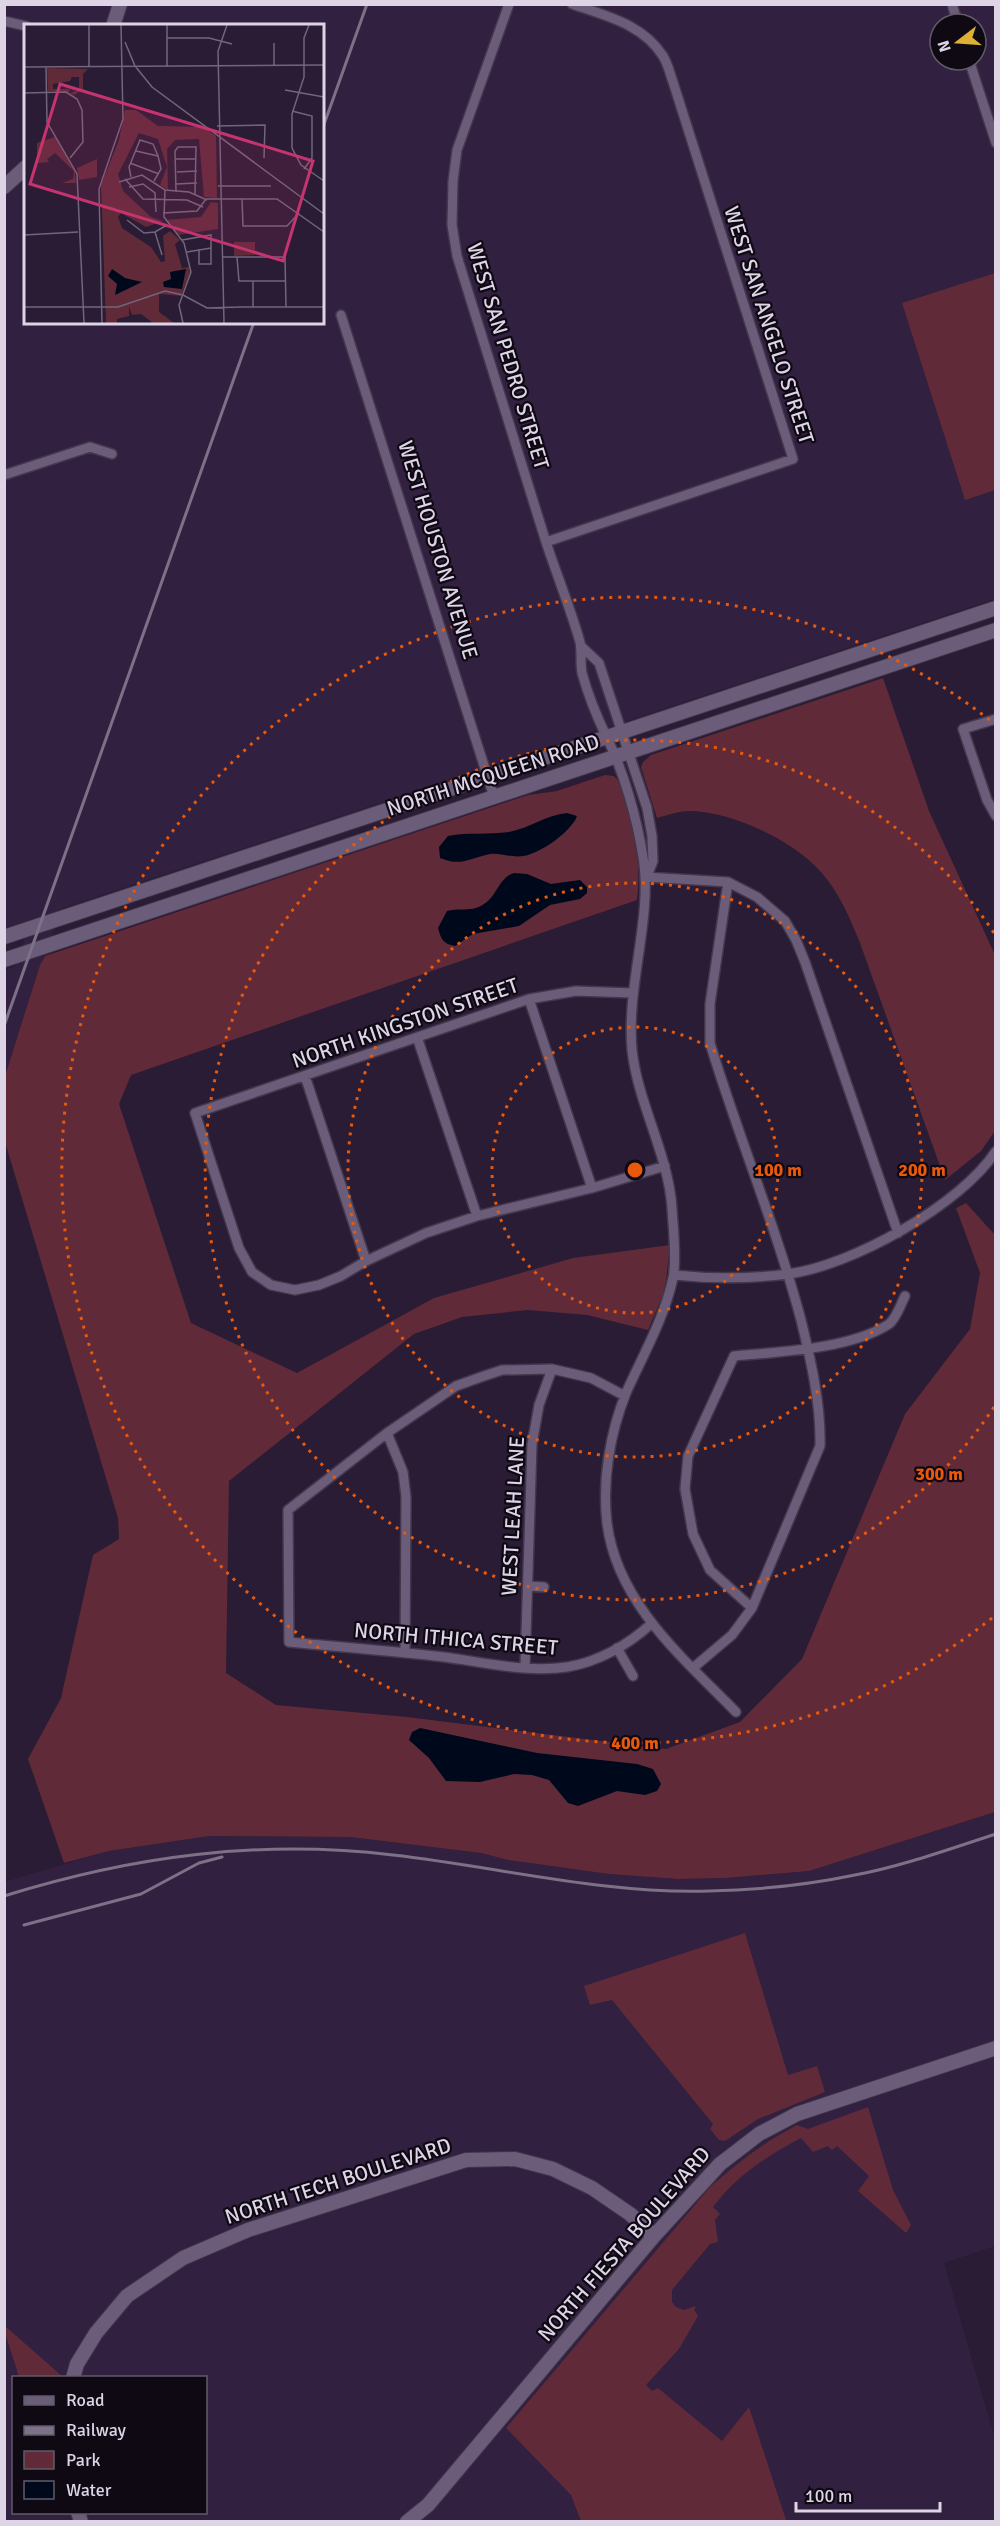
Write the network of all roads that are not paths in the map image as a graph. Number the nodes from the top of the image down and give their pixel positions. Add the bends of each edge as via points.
1 (120, 4) edge
2 (509, 4) edge
3 (572, 4) edge
4 (4, 21) edge
5 (114, 24) edge
6 (24, 26) edge
7 (973, 72) edge
8 (996, 143) edge
9 (24, 169) edge
10 (4, 187) edge
11 (341, 315) dead end
12 (112, 454) dead end
13 (4, 475) edge
14 (546, 542) junction
15 (996, 608) edge
16 (996, 630) edge
17 (581, 646) junction
18 (996, 719) edge
19 (622, 732) junction
20 (607, 737) junction
21 (629, 752) junction
22 (614, 757) junction
23 (488, 776) junction
24 (494, 797) junction
25 (996, 816) edge
26 (230, 862) junction
27 (646, 877) junction
28 (238, 882) junction
29 (728, 882) junction
30 (4, 937) edge
31 (4, 960) edge
32 (632, 993) junction
33 (530, 999) junction
34 (417, 1037) junction
35 (305, 1076) junction
36 (996, 1151) edge
37 (993, 1162) edge
38 (664, 1166) junction
39 (592, 1188) junction
40 (477, 1216) junction
41 (898, 1233) junction
42 (366, 1261) junction
43 (789, 1274) junction
44 (674, 1275) junction
45 (905, 1296) dead end
46 (808, 1349) junction
47 (552, 1370) junction
48 (625, 1396) junction
49 (387, 1433) junction
50 (528, 1586) junction
51 (544, 1587) dead end
52 (752, 1608) junction
53 (651, 1624) junction
54 (617, 1648) junction
55 (405, 1653) junction
56 (525, 1667) junction
57 (693, 1668) junction
58 (633, 1676) dead end
59 (736, 1712) dead end
60 (996, 2048) edge
61 (654, 2236) junction
62 (74, 2376) edge
63 (407, 2522) edge

1 - 5 main road
2 - 14 street, WEST SAN PEDRO STREET via 457,150 452,225 457,256
3 - 14 street, WEST SAN ANGELO STREET via 622,21 645,36 663,56 793,459
4 - 6 street
7 - 8 street
9 - 10 main road
11 - 23 street, WEST HOUSTON AVENUE
12 - 13 street via 90,447
14 - 17 street, WEST SAN PEDRO STREET
15 - 19 main road, NORTH MCQUEEN ROAD
16 - 21 main road, NORTH MCQUEEN ROAD
17 - 19 street, WEST SAN PEDRO STREET via 599,663
17 - 20 street, WEST SAN PEDRO STREET via 581,669 599,725
18 - 25 street via 963,729
19 - 20 main road, NORTH MCQUEEN ROAD
19 - 21 street, WEST SAN PEDRO STREET
20 - 22 street, WEST SAN PEDRO STREET
20 - 23 main road, NORTH MCQUEEN ROAD
21 - 22 main road, NORTH MCQUEEN ROAD
21 - 27 street, WEST SAN PEDRO STREET via 652,836 653,861
22 - 24 main road, NORTH MCQUEEN ROAD
22 - 27 street, WEST SAN PEDRO STREET via 636,824
23 - 24 street, WEST HOUSTON AVENUE
23 - 26 main road, NORTH MCQUEEN ROAD
24 - 28 main road, NORTH MCQUEEN ROAD
26 - 28 main road
26 - 30 main road, NORTH MCQUEEN ROAD
27 - 29 street
27 - 32 street, WEST SAN PEDRO STREET
28 - 31 main road, NORTH MCQUEEN ROAD
29 - 41 street via 757,897 785,921 796,940
29 - 43 street via 710,1004 710,1043
32 - 33 street, NORTH KINGSTON STREET via 576,991
32 - 38 street, WEST SAN PEDRO STREET via 632,1048 637,1081
33 - 34 street, NORTH KINGSTON STREET
33 - 39 street
34 - 35 street, NORTH KINGSTON STREET
34 - 40 street
35 - 42 street
35 - 42 street, NORTH KINGSTON STREET via 195,1113 239,1248 252,1272 272,1285 296,1290 341,1276
36 - 37 street
37 - 41 street via 932,1212
38 - 39 street
38 - 44 street, WEST SAN PEDRO STREET via 672,1206
39 - 40 street
40 - 42 street via 426,1233
41 - 43 street via 820,1267
43 - 44 street via 713,1280
43 - 46 street
44 - 48 street, WEST SAN PEDRO STREET via 651,1343
45 - 46 street via 891,1323 859,1337
46 - 52 street via 820,1446
46 - 52 street via 734,1356 688,1456 685,1489 693,1534 710,1570
47 - 48 street via 591,1378
47 - 49 street via 502,1370 456,1386
47 - 50 street, WEST LEAH LANE via 539,1405 532,1444
48 - 53 street, WEST SAN PEDRO STREET via 609,1456 607,1525 615,1556
49 - 55 street via 403,1472 406,1497
49 - 55 street, NORTH ITHICA STREET via 288,1510 289,1642
50 - 51 street
50 - 56 street, WEST LEAH LANE
52 - 57 street via 732,1635
53 - 54 street, NORTH ITHICA STREET
53 - 57 street, WEST SAN PEDRO STREET
54 - 56 street, NORTH ITHICA STREET via 567,1667
54 - 58 street
55 - 56 street, NORTH ITHICA STREET
57 - 59 street, WEST SAN PEDRO STREET
60 - 61 main road, NORTH FIESTA BOULEVARD via 779,2122 720,2164
61 - 62 main road, NORTH TECH BOULEVARD via 592,2188 553,2169 515,2159 465,2160 249,2230 183,2258 127,2296 96,2333
61 - 63 main road, NORTH FIESTA BOULEVARD via 428,2505

